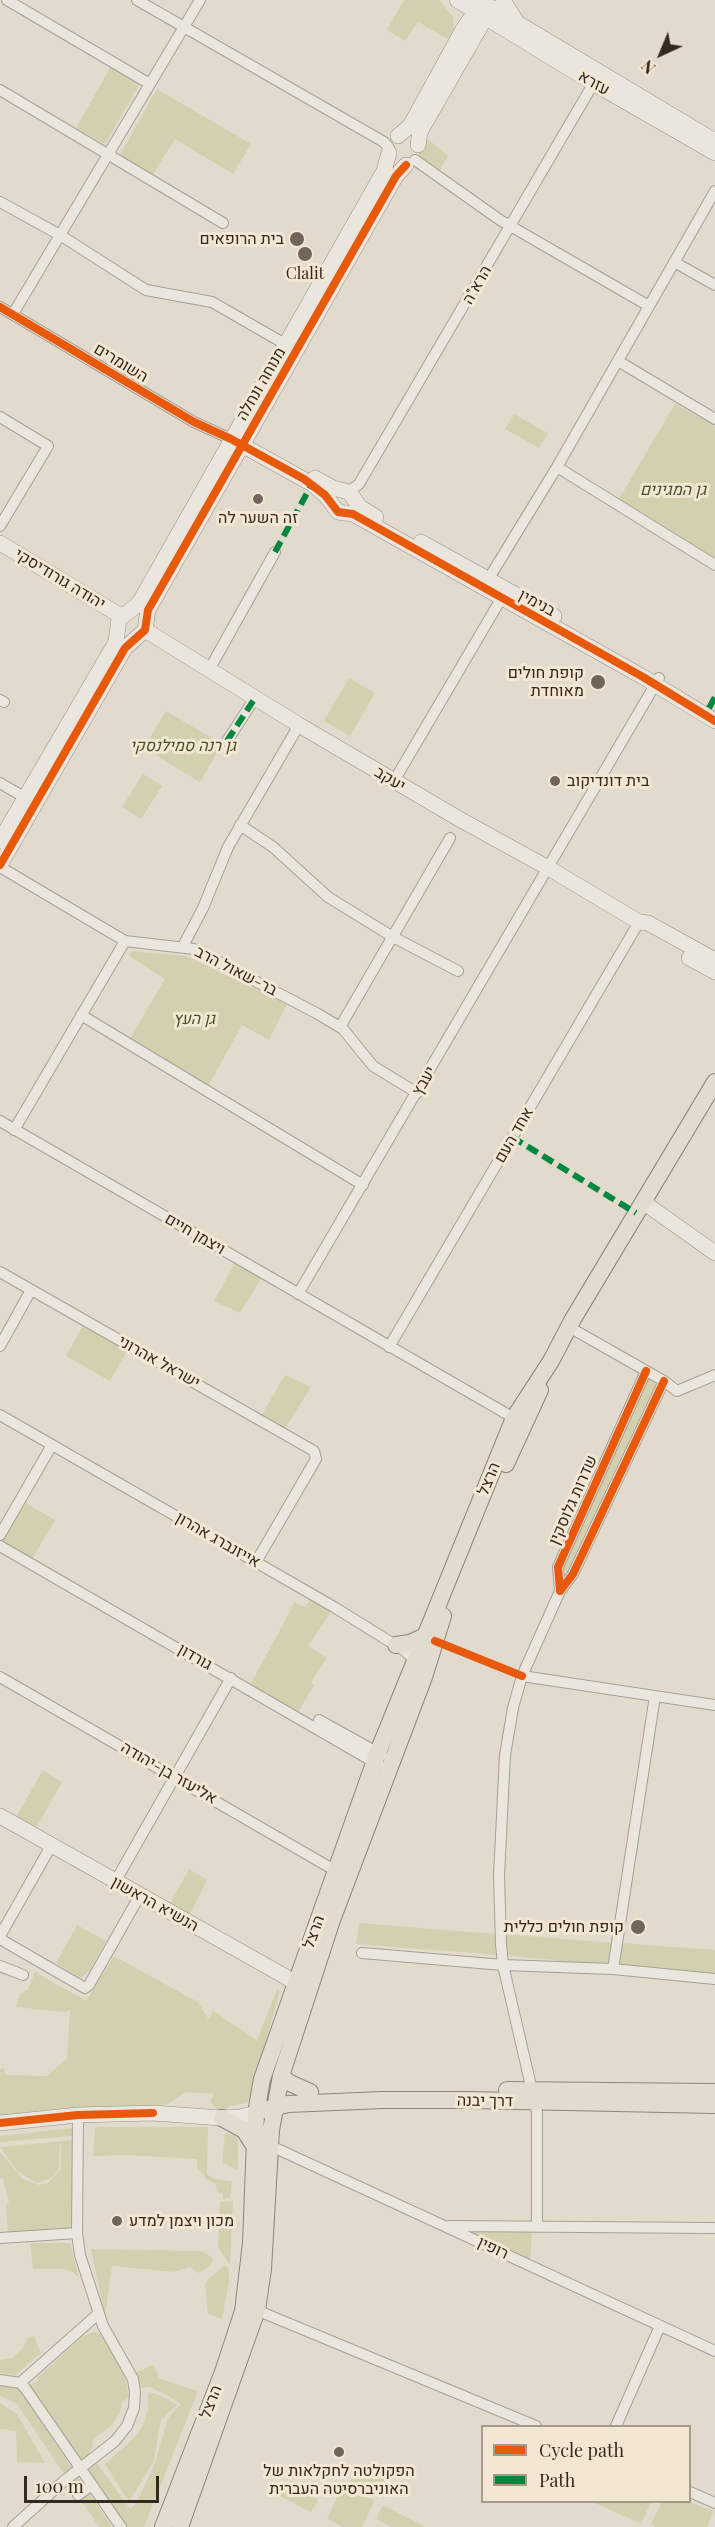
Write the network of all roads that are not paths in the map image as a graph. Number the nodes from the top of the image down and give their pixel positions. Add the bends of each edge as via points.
1 (7, 0) edge
2 (137, 0) edge
3 (200, 0) edge
4 (452, 0) edge
5 (457, 0) edge
6 (487, 5) edge
7 (184, 28) junction
8 (514, 29) junction
9 (467, 35) junction
10 (596, 78) junction
11 (150, 84) junction
12 (0, 90) edge
13 (715, 141) edge
14 (392, 146) junction
15 (715, 153) edge
16 (108, 154) junction
17 (413, 157) junction
18 (715, 191) edge
19 (0, 201) edge
20 (223, 223) dead end
21 (511, 227) junction
22 (60, 236) junction
23 (674, 262) junction
24 (715, 285) edge
25 (649, 306) junction
26 (0, 307) edge
27 (13, 314) junction
28 (285, 344) junction
29 (618, 361) junction
30 (0, 417) edge
31 (715, 419) edge
32 (239, 441) junction
33 (558, 467) junction
34 (347, 493) junction
35 (338, 509) junction
36 (0, 526) edge
37 (0, 543) edge
38 (275, 552) dead end
39 (715, 565) edge
40 (485, 583) junction
41 (518, 595) junction
42 (501, 599) junction
43 (123, 619) junction
44 (142, 630) junction
45 (209, 670) junction
46 (658, 681) junction
47 (255, 698) junction
48 (715, 711) edge
49 (715, 721) edge
50 (299, 725) junction
51 (227, 741) dead end
52 (394, 781) junction
53 (0, 783) edge
54 (29, 800) junction
55 (240, 825) junction
56 (450, 838) dead end
57 (0, 841) edge
58 (0, 866) edge
59 (550, 869) junction
60 (639, 922) junction
61 (393, 937) junction
62 (125, 941) junction
63 (183, 946) junction
64 (715, 960) edge
65 (458, 971) dead end
66 (715, 972) edge
67 (81, 1015) junction
68 (340, 1027) junction
69 (715, 1082) edge
70 (417, 1093) junction
71 (0, 1121) edge
72 (14, 1130) junction
73 (363, 1185) junction
74 (643, 1202) junction
75 (715, 1253) edge
76 (0, 1272) edge
77 (31, 1290) junction
78 (298, 1294) junction
79 (569, 1327) junction
80 (0, 1346) edge
81 (389, 1347) junction
82 (646, 1371) junction
83 (715, 1376) edge
84 (664, 1381) junction
85 (0, 1415) edge
86 (519, 1421) junction
87 (52, 1445) junction
88 (0, 1535) edge
89 (0, 1546) edge
90 (256, 1562) junction
91 (560, 1591) junction
92 (423, 1637) junction
93 (396, 1645) junction
94 (415, 1658) junction
95 (522, 1676) junction
96 (0, 1677) edge
97 (424, 1677) junction
98 (231, 1678) junction
99 (655, 1696) junction
100 (715, 1705) edge
101 (384, 1761) junction
102 (174, 1777) junction
103 (0, 1816) edge
104 (51, 1846) junction
105 (336, 1871) junction
106 (115, 1882) junction
107 (140, 1895) junction
108 (0, 1938) edge
109 (362, 1953) dead end
110 (503, 1965) junction
111 (0, 1966) edge
112 (613, 1969) junction
113 (23, 1975) dead end
114 (715, 1979) edge
115 (296, 1982) junction
116 (308, 1995) junction
117 (281, 2076) junction
118 (310, 2092) junction
119 (715, 2092) edge
120 (532, 2096) junction
121 (266, 2104) junction
122 (715, 2105) edge
123 (153, 2113) junction
124 (78, 2115) junction
125 (222, 2118) junction
126 (0, 2123) edge
127 (263, 2146) junction
128 (446, 2226) junction
129 (537, 2227) junction
130 (715, 2228) edge
131 (77, 2233) junction
132 (0, 2238) edge
133 (245, 2297) junction
134 (257, 2310) junction
135 (98, 2314) junction
136 (660, 2326) junction
137 (715, 2351) edge
138 (0, 2380) edge
139 (20, 2383) junction
140 (531, 2425) edge
141 (617, 2425) edge
142 (80, 2467) junction
143 (92, 2485) junction
144 (691, 2492) edge
145 (78, 2495) dead end
146 (715, 2503) edge
147 (13, 2527) edge
148 (121, 2527) edge
149 (163, 2527) edge
150 (180, 2527) edge

1 - 11 street
2 - 7 street
3 - 7 street
4 - 9 street
5 - 6 street, עזרא
6 - 8 street, עזרא
6 - 8 street
6 - 9 street, מנוחה ונחלה
7 - 11 street
7 - 14 street
8 - 9 street
8 - 10 street, עזרא
9 - 14 street, מנוחה ונחלה via 410,126
9 - 17 street, מנוחה ונחלה via 420,132
10 - 13 street, עזרא
10 - 15 street, עזרא
10 - 21 street, הרא"ה
11 - 16 street
12 - 16 street
14 - 17 street via 393,161
14 - 17 street via 412,137
14 - 28 street, מנוחה ונחלה via 384,171
16 - 20 street
16 - 22 street
17 - 21 street
17 - 32 street, מנוחה ונחלה via 396,176
18 - 23 street
19 - 22 street
21 - 25 street
21 - 34 street, הרא"ה via 359,484
22 - 27 street
22 - 28 street via 146,290 212,302
23 - 24 street
23 - 25 street
25 - 29 street
26 - 27 street, השומרים
27 - 32 street, השומרים via 194,422
28 - 32 street, מנוחה ונחלה
29 - 31 street
29 - 33 street
30 - 36 street via 48,447
32 - 34 street, בנימין
32 - 35 street, בנימין via 304,479
32 - 43 street, מנוחה ונחלה via 142,598
32 - 44 street, מנוחה ונחלה via 148,610
33 - 39 street
33 - 40 street
34 - 35 street via 351,509
34 - 40 street, בנימין via 366,512
35 - 40 street, בנימין
37 - 43 street, יהודה גורודיסקי
38 - 45 street
40 - 41 street, בנימין
40 - 42 street, בנימין
41 - 42 street
41 - 46 street, בנימין
42 - 46 street, בנימין
42 - 52 street
43 - 44 street via 140,614
43 - 44 street via 126,638
43 - 54 street, מנוחה ונחלה via 116,642
44 - 45 street, יעקב
44 - 54 street, מנוחה ונחלה via 121,654
45 - 47 street, יעקב
46 - 48 street, בנימין
46 - 49 street, בנימין
46 - 59 street, יעבץ
47 - 50 street, יעקב
47 - 51 street
50 - 52 street, יעקב
50 - 55 street
52 - 59 street, יעקב
53 - 54 street
54 - 57 street, מנוחה ונחלה
54 - 58 street, מנוחה ונחלה
55 - 61 street via 273,847 328,897
55 - 63 street
56 - 61 street
58 - 62 street, בר-שאול הרב
59 - 60 street, יעקב
59 - 70 street, יעבץ
60 - 64 street, יעקב via 648,923
60 - 66 street, יעקב via 644,932
60 - 81 street, אחד העם
61 - 65 street
61 - 68 street
62 - 63 street, בר-שאול הרב
62 - 67 street
63 - 68 street, בר-שאול הרב via 211,956
67 - 72 street
67 - 73 street
68 - 70 street via 373,1065
69 - 74 main road, הרצל
70 - 73 street, יעבץ
71 - 72 street, ויצמן חיים
72 - 78 street, ויצמן חיים
73 - 78 street, יעבץ
74 - 75 street
74 - 79 main road, הרצל
76 - 77 street, ישראל אהרוני
77 - 80 street
77 - 90 street, ישראל אהרוני via 312,1449 316,1455
78 - 81 street, ויצמן חיים
79 - 82 street
79 - 86 main road, הרצל
81 - 86 street, ויצמן חיים
82 - 84 street
82 - 91 street, שדרות גלוסקין via 558,1567
83 - 84 street via 677,1391
84 - 91 street, שדרות גלוסקין via 573,1574
85 - 87 street, אייזנברג אהרון
86 - 92 main road, הרצל
86 - 97 main road, הרצל via 449,1601
87 - 88 street
87 - 90 street, אייזנברג אהרון
89 - 98 street, גורדון
90 - 93 street, אייזנברג אהרון
91 - 95 street, שדרות גלוסקין
92 - 93 main road via 410,1644
92 - 94 main road, הרצל
93 - 94 street, אייזנברג אהרון
94 - 97 street
94 - 101 main road, הרצל
95 - 99 street
95 - 110 street, שדרות גלוסקין via 508,1736 502,1788 499,1876
96 - 102 street, אליעזר בן-יהודה
97 - 101 main road, הרצל
98 - 101 street, גורדון via 319,1719
98 - 102 street
99 - 100 street
99 - 112 street
101 - 105 main road, הרצל
101 - 116 main road, הרצל
102 - 105 street, אליעזר בן-יהודה
102 - 106 street
103 - 104 street, הנשיא הראשון
104 - 106 street, הנשיא הראשון
104 - 108 street
105 - 115 main road, הרצל
106 - 107 street, הנשיא הראשון
107 - 108 street via 89,1985 83,1988
107 - 115 street, הנשיא הראשון
109 - 110 street
110 - 112 street
110 - 120 street, שדרות גלוסקין
111 - 113 street
112 - 114 street
115 - 116 street, הנשיא הראשון
115 - 121 main road, הרצל via 269,2057
116 - 117 main road, הרצל
117 - 118 main road
117 - 121 main road, הרצל
118 - 120 main road, דרך יבנה via 440,2089
118 - 121 main road, דרך יבנה
119 - 120 main road, דרך יבנה
120 - 121 main road, דרך יבנה
120 - 122 main road, דרך יבנה
120 - 129 street, שדרות גלוסקין via 537,2112
121 - 123 street via 224,2112 170,2108
121 - 125 street
121 - 127 main road, הרצל
123 - 124 street
123 - 125 street
124 - 126 street
124 - 131 street
125 - 127 main road
127 - 128 street, רופין
127 - 133 main road, הרצל
127 - 134 main road, הרצל via 263,2270
128 - 129 street
128 - 136 street, רופין
129 - 130 street
131 - 132 street
131 - 135 street
133 - 134 street
133 - 149 main road, הרצל via 229,2355
134 - 140 street
134 - 150 main road, הרצל
135 - 139 street
135 - 142 street via 133,2379 134,2408 122,2433
136 - 137 street, רופין
136 - 141 street
138 - 139 street
139 - 142 street
142 - 143 street
142 - 147 street
143 - 145 street
143 - 148 street
144 - 146 street

